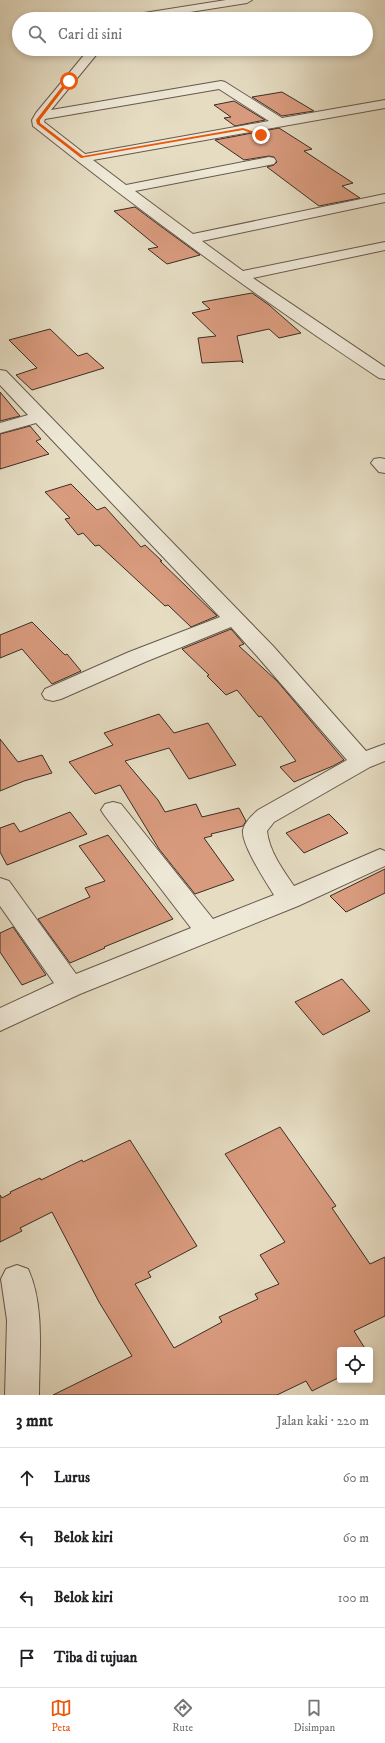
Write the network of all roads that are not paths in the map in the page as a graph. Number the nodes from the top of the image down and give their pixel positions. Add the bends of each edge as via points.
1 (247, 0) edge
2 (136, 8) dead end
3 (132, 12) edge
4 (166, 12) edge
5 (89, 56) edge
6 (385, 104) edge
7 (40, 116) junction
8 (279, 122) junction
9 (243, 129) junction
10 (264, 137) dead end
11 (82, 158) junction
12 (269, 161) dead end
13 (125, 189) junction
14 (385, 198) edge
15 (190, 239) junction
16 (385, 246) edge
17 (240, 276) junction
18 (385, 374) edge
19 (0, 375) edge
20 (39, 417) junction
21 (0, 428) edge
22 (233, 619) junction
23 (53, 694) dead end
24 (385, 752) edge
25 (362, 762) junction
26 (113, 810) dead end
27 (380, 858) dead end
28 (0, 887) edge
29 (289, 899) junction
30 (208, 932) junction
31 (71, 987) junction
32 (0, 1020) edge
33 (17, 1279) dead end
34 (22, 1395) edge

1 - 4 street
2 - 3 street
5 - 7 street
6 - 8 street
7 - 8 street via 221,85
7 - 11 street via 38,123
8 - 9 street
9 - 10 street
9 - 11 street
11 - 13 street
12 - 13 street
13 - 15 street
14 - 15 street
15 - 17 street
16 - 17 street
17 - 18 street
19 - 20 street
20 - 21 street
20 - 22 street
22 - 23 street
22 - 25 street via 265,651
24 - 25 street
25 - 29 street via 266,816 256,828 260,850
26 - 30 street
27 - 29 street
28 - 31 street
29 - 30 street
30 - 31 street
31 - 32 street
33 - 34 street via 23,1320

